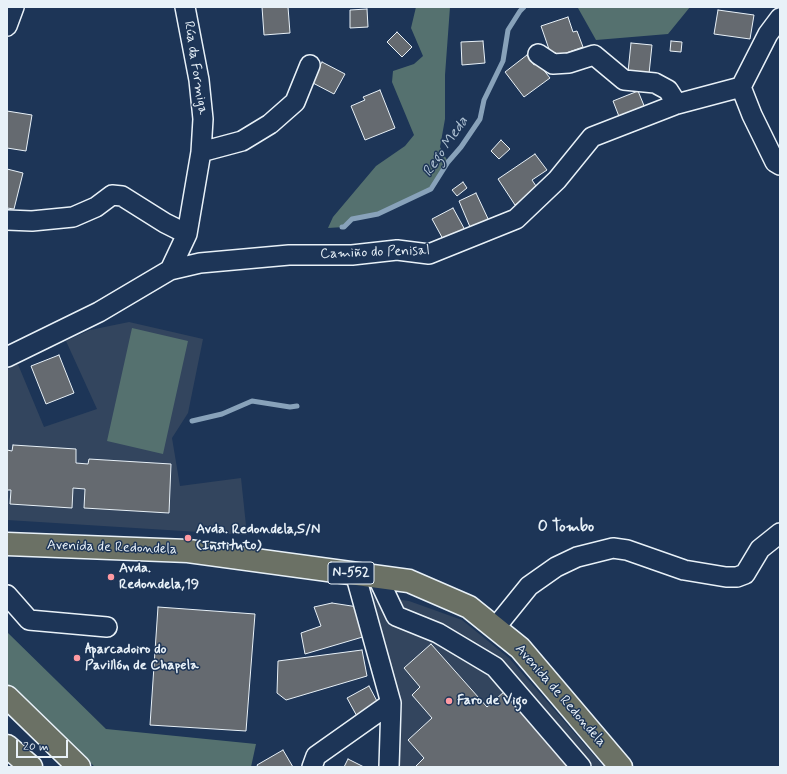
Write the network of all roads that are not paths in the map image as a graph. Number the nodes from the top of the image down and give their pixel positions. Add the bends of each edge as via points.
1 (185, 7) edge
2 (780, 18) edge
3 (538, 54) dead end
4 (310, 66) dead end
5 (741, 87) junction
6 (677, 104) junction
7 (202, 152) junction
8 (780, 165) edge
9 (7, 220) edge
10 (187, 234) junction
11 (170, 270) junction
12 (7, 357) edge
13 (780, 532) edge
14 (7, 544) edge
15 (355, 574) junction
16 (377, 576) junction
17 (7, 595) edge
18 (107, 628) dead end
19 (495, 628) junction
20 (7, 697) edge
21 (391, 703) junction
22 (7, 746) edge
23 (31, 767) edge
24 (79, 767) edge
25 (312, 767) edge
26 (389, 767) edge
27 (581, 767) edge
28 (620, 767) edge

1 - 7 street, Rúa da Formiga via 200,88 203,119
2 - 5 street via 768,34
3 - 6 street via 553,64 569,63 594,55 624,80 655,83 668,90
4 - 7 street via 295,102 270,124 242,141
5 - 6 street, Camiño do Penisal
5 - 8 street via 775,162
6 - 11 street, Camiño do Penisal via 592,137 556,180 516,219 429,254 397,250 352,255 290,255 200,263
7 - 10 street, Rúa da Formiga
9 - 10 street via 32,221 73,217 112,195 122,196
10 - 11 street, Rúa da Formiga
11 - 12 street, Camiño do Penisal via 99,312
13 - 19 street via 760,549 745,574 737,577 684,570 627,550 613,548 577,557 556,567 529,586
14 - 15 highway, Avenida de Redondela / N-552 via 188,551
15 - 16 highway, Avenida de Redondela / N-552
15 - 21 street
16 - 19 highway, Avenida de Redondela / N-552 via 409,581 469,607
16 - 27 street via 396,616 438,634 495,667
17 - 18 street via 29,620
19 - 28 highway, Avenida de Redondela / N-552 via 520,648
20 - 24 highway
21 - 25 street via 316,756
21 - 26 street
22 - 23 highway

